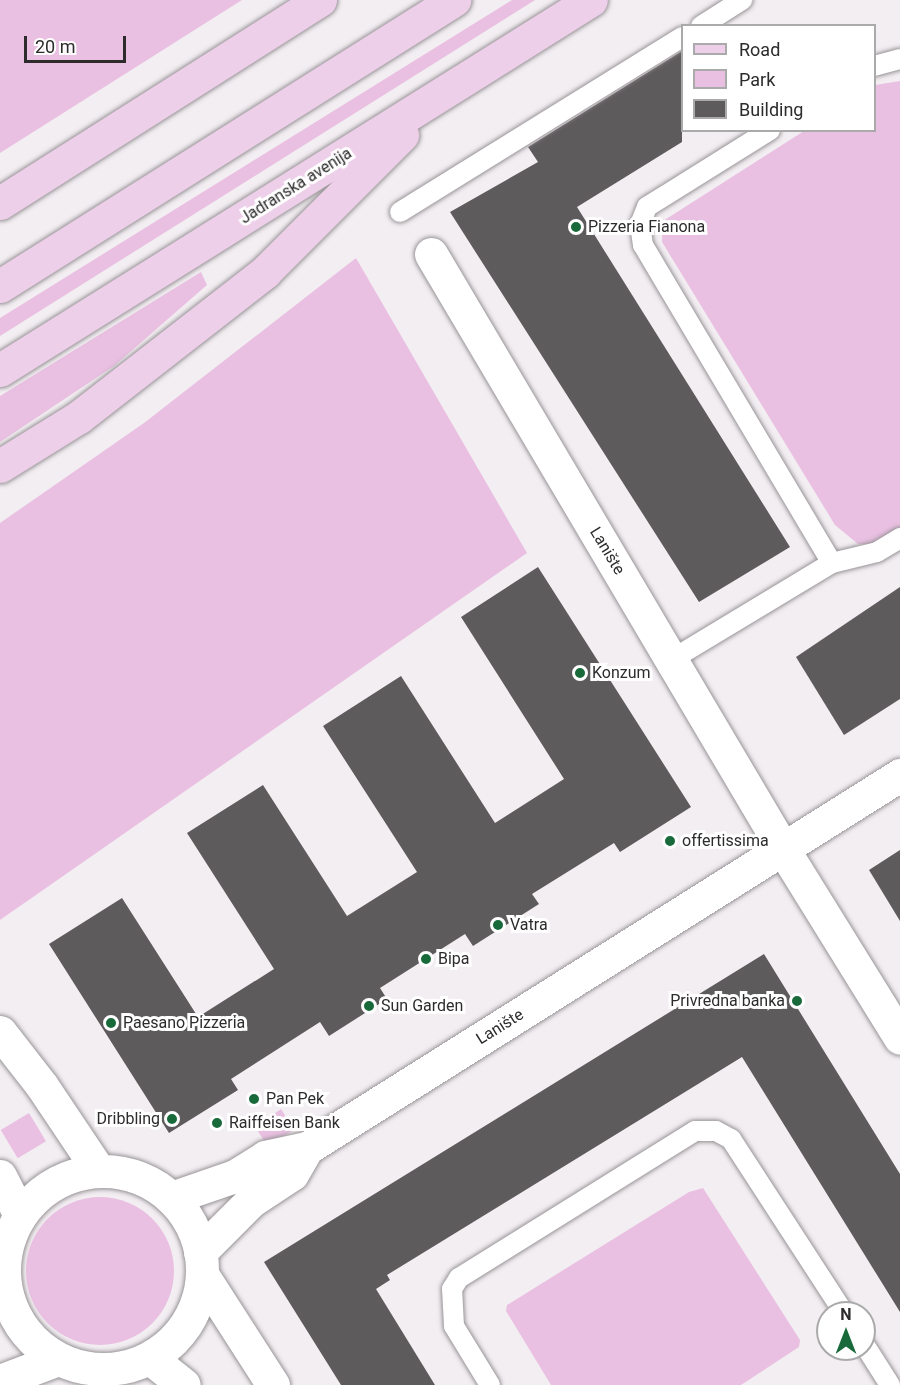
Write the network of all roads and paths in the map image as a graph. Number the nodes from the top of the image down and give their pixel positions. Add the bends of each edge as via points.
1 (320, 0) edge
2 (454, 0) edge
3 (591, 0) edge
4 (742, 0) edge
5 (704, 24) edge
6 (681, 38) edge
7 (900, 59) edge
8 (876, 65) edge
9 (441, 96) junction
10 (767, 132) edge
11 (0, 203) edge
12 (400, 212) dead end
13 (431, 254) dead end
14 (0, 286) edge
15 (0, 370) edge
16 (0, 466) edge
17 (900, 538) edge
18 (832, 563) junction
19 (671, 660) junction
20 (900, 775) edge
21 (783, 849) junction
22 (0, 1032) edge
23 (900, 1038) edge
24 (307, 1148) junction
25 (99, 1171) junction
26 (0, 1176) edge
27 (171, 1198) junction
28 (20, 1215) junction
29 (202, 1265) junction
30 (3, 1300) edge
31 (836, 1301) edge
32 (150, 1358) junction
33 (58, 1359) junction
34 (875, 1361) edge
35 (0, 1381) edge
36 (184, 1385) edge
37 (273, 1385) edge
38 (490, 1385) edge
39 (890, 1385) edge

1 - 11 main road
2 - 14 main road
3 - 9 main road, Jadranska avenija
4 - 5 lane
6 - 12 lane
7 - 8 lane
9 - 15 main road, Jadranska avenija
9 - 16 main road via 265,272 79,417
10 - 18 lane via 647,207 640,224 643,245
13 - 19 street, Lanište
17 - 18 lane via 877,552
18 - 19 lane
19 - 21 street, Lanište
20 - 21 street, Lanište
21 - 23 street, Lanište
21 - 24 street, Lanište
22 - 25 street
24 - 27 street, Lanište via 265,1157 235,1176
24 - 29 street, Lanište via 292,1174 251,1201
25 - 27 street via 142,1180
25 - 28 street via 65,1179 39,1193
26 - 28 street
27 - 29 street via 187,1218
28 - 30 street via 9,1236 3,1265
29 - 32 street via 200,1299 177,1336
29 - 37 street
30 - 33 street via 30,1339
31 - 38 lane via 731,1139 717,1131 694,1131 459,1278 452,1288 454,1326
32 - 33 street via 105,1370
32 - 36 street
33 - 35 street
34 - 39 lane

